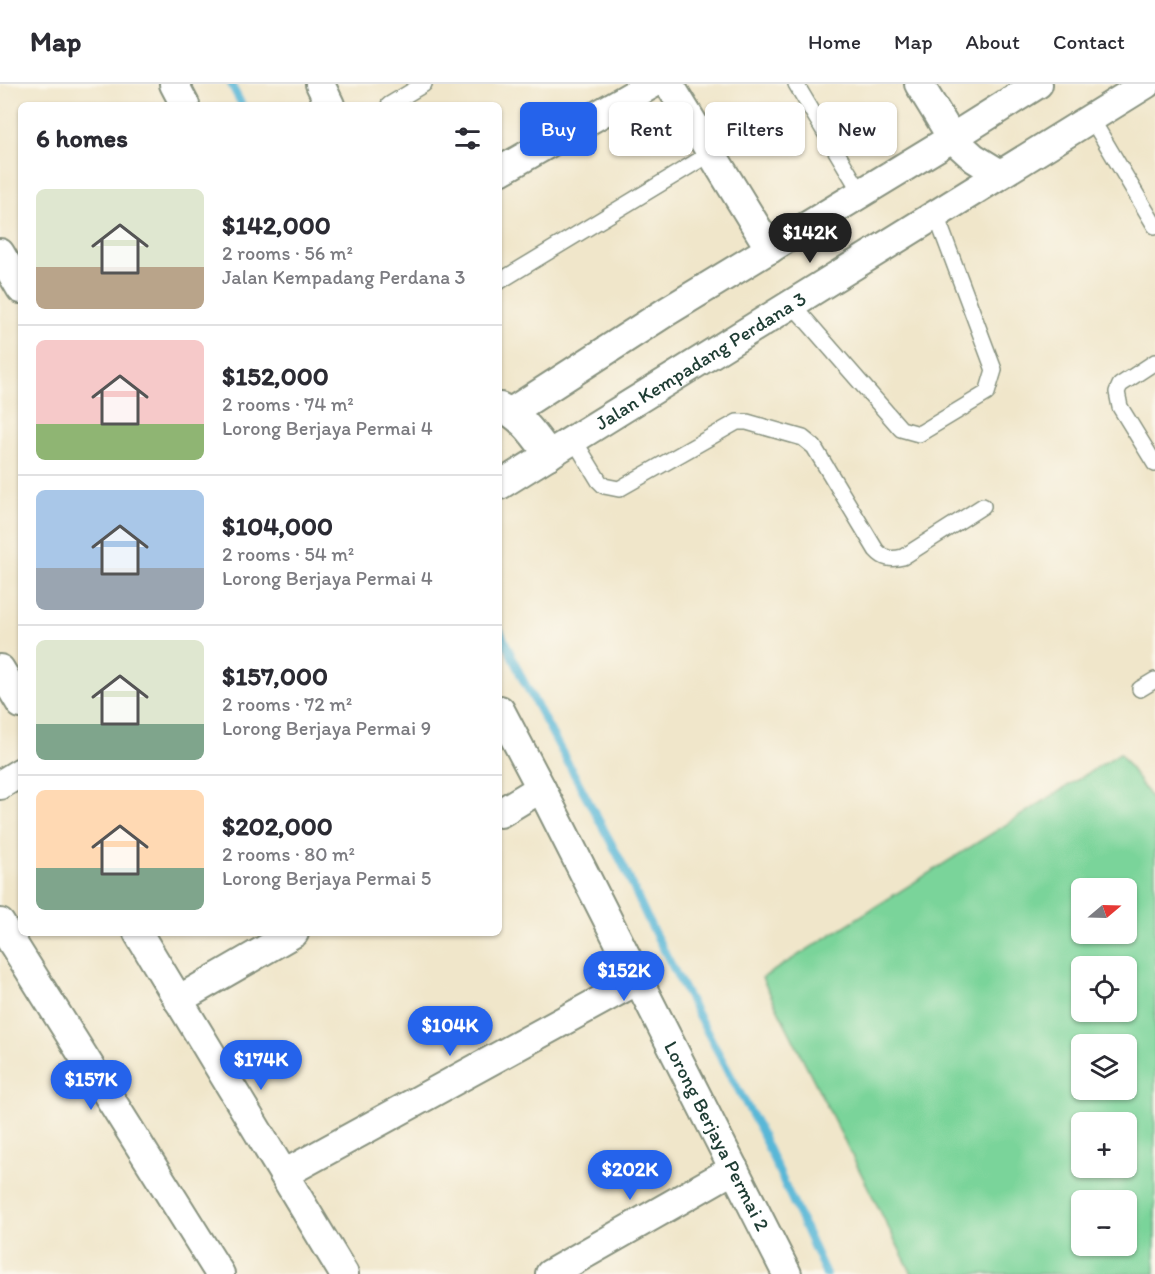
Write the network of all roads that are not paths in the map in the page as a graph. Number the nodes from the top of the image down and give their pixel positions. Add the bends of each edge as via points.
1 (174, 84) edge
2 (320, 84) edge
3 (424, 84) edge
4 (652, 84) edge
5 (669, 84) edge
6 (796, 84) edge
7 (919, 84) edge
8 (1038, 84) edge
9 (1146, 84) edge
10 (183, 102) edge
11 (329, 102) edge
12 (394, 102) edge
13 (1091, 118) junction
14 (952, 138) junction
15 (705, 143) edge
16 (706, 156) edge
17 (713, 156) edge
18 (502, 170) edge
19 (1000, 174) junction
20 (861, 193) junction
21 (936, 215) junction
22 (1155, 226) edge
23 (770, 249) junction
24 (0, 253) edge
25 (502, 280) edge
26 (18, 284) edge
27 (791, 303) junction
28 (1155, 362) edge
29 (512, 414) edge
30 (574, 440) junction
31 (549, 455) junction
32 (1155, 464) edge
33 (502, 484) edge
34 (983, 506) dead end
35 (0, 669) edge
36 (1155, 680) edge
37 (1140, 689) dead end
38 (14, 699) edge
39 (502, 714) edge
40 (18, 774) edge
41 (0, 784) edge
42 (541, 788) junction
43 (502, 812) edge
44 (0, 923) edge
45 (140, 936) edge
46 (289, 936) edge
47 (638, 980) junction
48 (178, 1000) junction
49 (734, 1169) junction
50 (284, 1174) junction
51 (220, 1274) edge
52 (344, 1274) edge
53 (550, 1274) edge
54 (787, 1274) edge

1 - 10 street
2 - 11 street
3 - 12 lane
4 - 18 street
5 - 15 street
6 - 20 lane
7 - 14 street
8 - 14 street
9 - 13 street, Jalan Kempadang Perdana 3
13 - 19 street, Jalan Kempadang Perdana 3
13 - 22 lane
14 - 19 street
14 - 20 street
16 - 25 lane
17 - 23 street
19 - 21 street, Jalan Kempadang Perdana 3
20 - 23 street
21 - 27 street, Jalan Kempadang Perdana 3
21 - 27 lane via 994,370 987,393 919,434 901,429
23 - 29 street
24 - 26 street
27 - 30 street, Jalan Kempadang Perdana 3
28 - 32 lane via 1120,385 1117,400
29 - 31 street
30 - 31 street, Jalan Kempadang Perdana 3
30 - 34 lane via 599,481 619,489 737,422 803,438 814,447 876,550 888,559 903,556
31 - 33 street, Jalan Kempadang Perdana 3
35 - 38 street
36 - 37 lane
39 - 42 street, Lorong Berjaya Permai 2
40 - 41 street
42 - 43 street
42 - 47 street, Lorong Berjaya Permai 2
44 - 51 street
45 - 48 street
46 - 48 street
47 - 49 street, Lorong Berjaya Permai 2
47 - 50 street
48 - 50 street
49 - 53 street
49 - 54 street, Lorong Berjaya Permai 2
50 - 52 street

